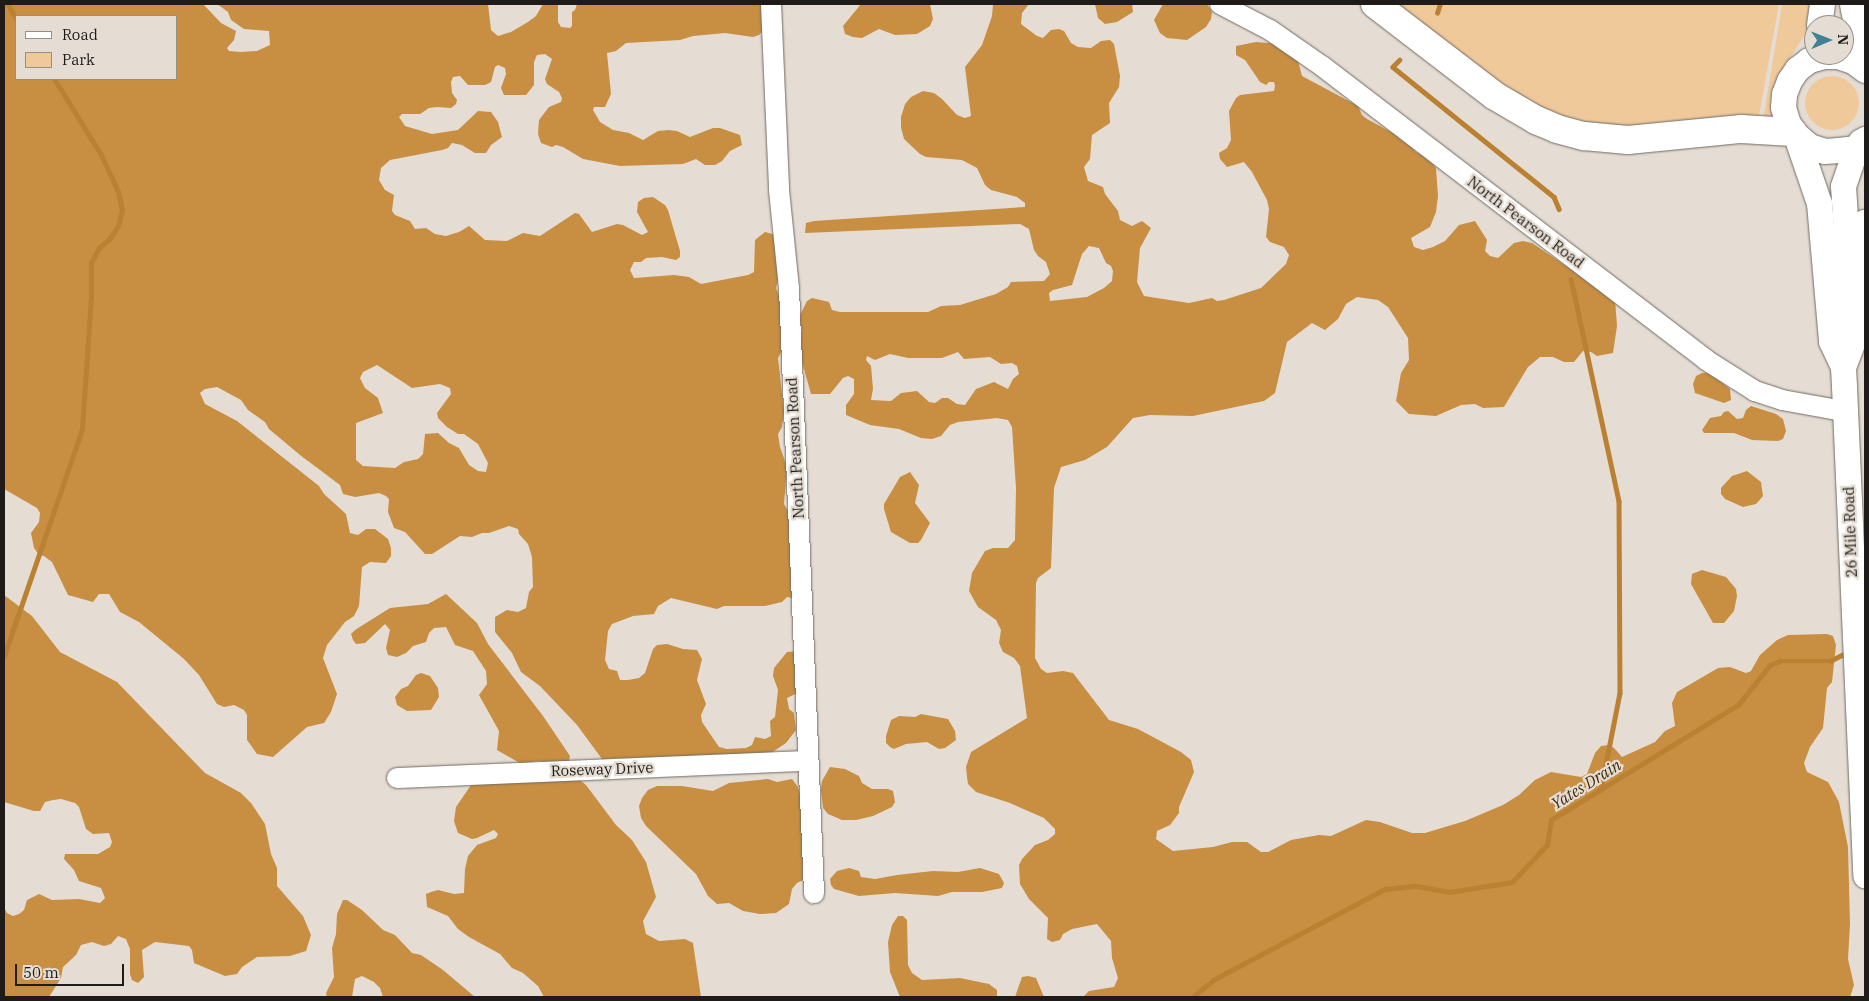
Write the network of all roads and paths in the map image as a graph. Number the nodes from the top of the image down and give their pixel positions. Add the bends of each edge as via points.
1 (771, 4) edge
2 (1220, 4) edge
3 (1375, 4) edge
4 (1852, 4) edge
5 (1804, 55) edge
6 (1865, 69) edge
7 (1789, 81) junction
8 (1795, 134) junction
9 (1862, 143) edge
10 (1865, 224) edge
11 (1852, 322) junction
12 (1844, 367) junction
13 (1844, 411) junction
14 (1858, 536) edge
15 (808, 761) junction
16 (397, 778) dead end
17 (1865, 876) edge
18 (814, 893) dead end

1 - 15 street, North Pearson Road via 779,190 789,289
2 - 13 street, North Pearson Road via 1270,30 1322,66 1706,360 1755,391 1782,400
3 - 8 highway via 1495,96 1557,129 1584,136 1628,140 1742,130
4 - 6 main road
5 - 7 main road
6 - 7 main road via 1852,60 1824,56 1797,69
7 - 8 main road, 26 Mile Road via 1783,108 1786,121
8 - 9 main road via 1809,146 1824,150
8 - 12 main road, 26 Mile Road via 1819,203 1831,341
9 - 11 main road, 26 Mile Road via 1846,173 1843,192
10 - 11 highway
11 - 12 main road, 26 Mile Road via 1853,341
12 - 13 main road, 26 Mile Road
13 - 14 main road, 26 Mile Road
14 - 17 main road, 26 Mile Road via 1853,609
15 - 16 street, Roseway Drive
15 - 18 street, North Pearson Road

